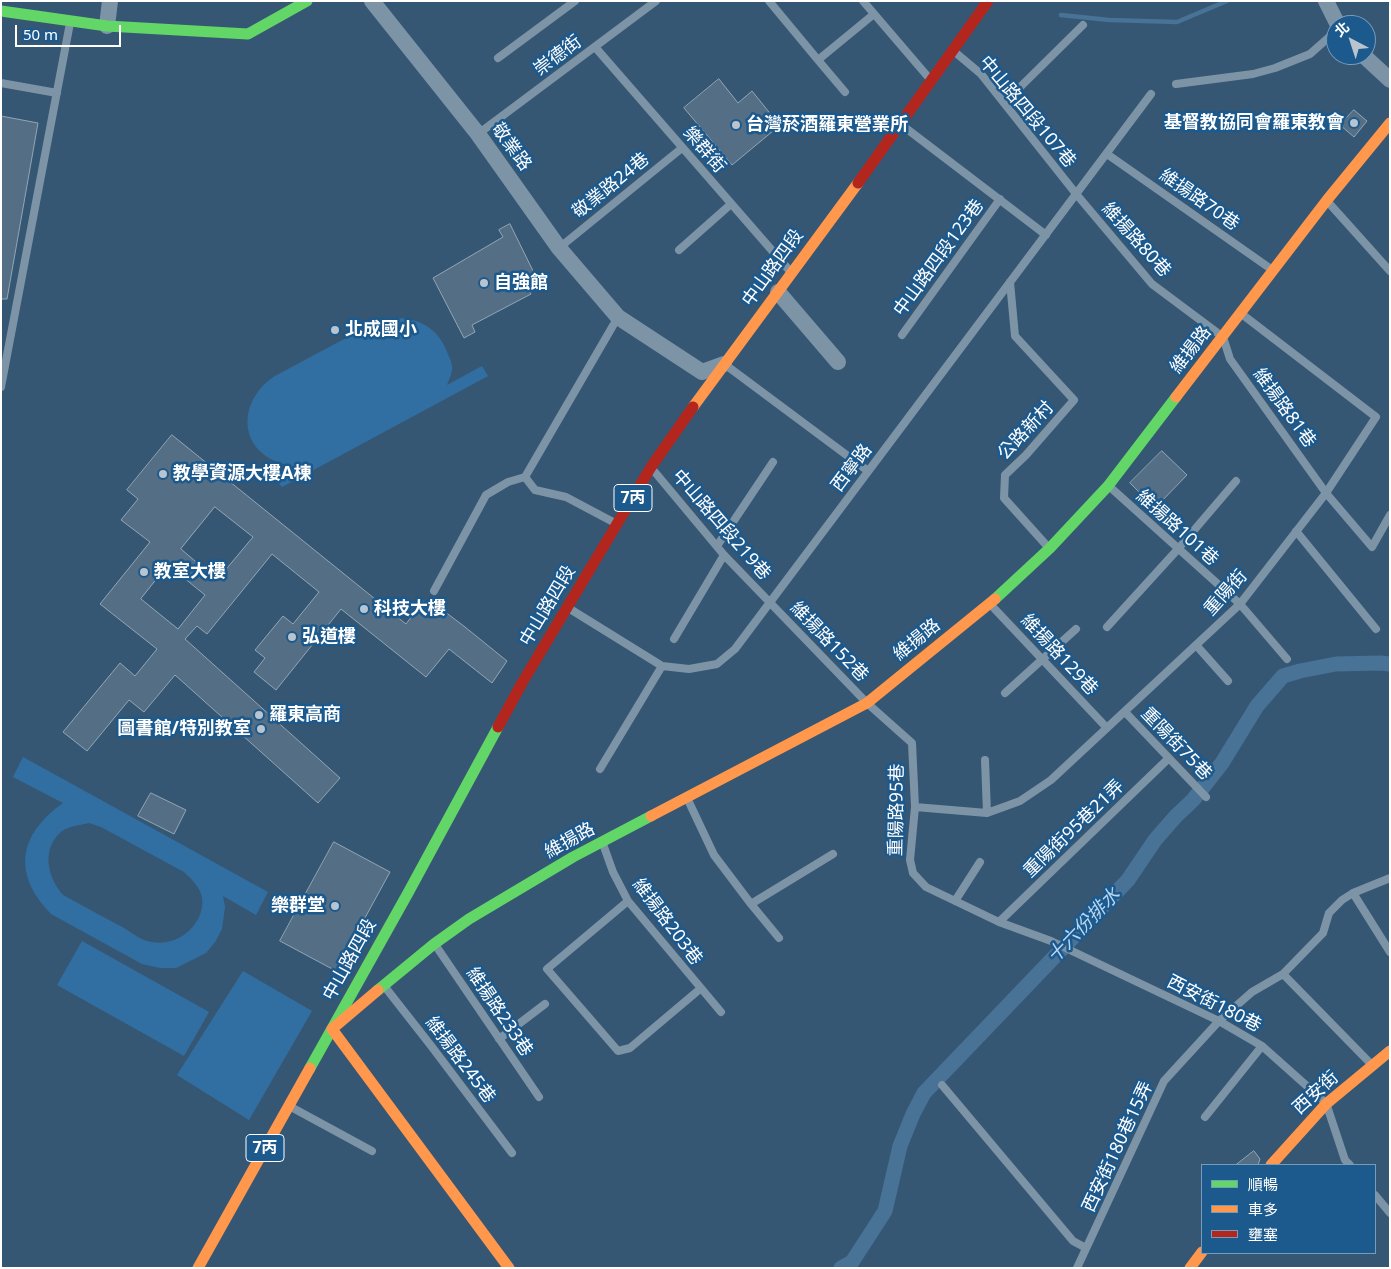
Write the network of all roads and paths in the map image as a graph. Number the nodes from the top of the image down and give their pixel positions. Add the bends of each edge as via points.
1 (110, 1) edge
2 (307, 1) edge
3 (372, 1) edge
4 (575, 1) edge
5 (656, 1) edge
6 (769, 1) edge
7 (863, 1) edge
8 (988, 1) edge
9 (1326, 1) edge
10 (1, 11) edge
11 (874, 14) junction
12 (1333, 15) edge
13 (70, 21) junction
14 (1083, 24) dead end
15 (107, 26) junction
16 (1326, 40) edge
17 (595, 47) junction
18 (952, 50) junction
19 (498, 58) dead end
20 (818, 60) junction
21 (1374, 65) edge
22 (930, 80) junction
23 (1390, 80) edge
24 (1, 83) edge
25 (1176, 84) dead end
26 (846, 92) dead end
27 (57, 93) junction
28 (1151, 94) dead end
29 (1004, 102) junction
30 (1390, 123) edge
31 (900, 124) junction
32 (478, 134) junction
33 (682, 148) junction
34 (1107, 154) junction
35 (1077, 195) junction
36 (1000, 199) junction
37 (1327, 200) junction
38 (731, 204) junction
39 (1046, 235) junction
40 (559, 248) junction
41 (679, 250) dead end
42 (1274, 270) junction
43 (1390, 272) edge
44 (791, 273) junction
45 (1010, 282) junction
46 (778, 292) junction
47 (1241, 314) junction
48 (618, 317) junction
49 (902, 335) dead end
50 (1223, 337) junction
51 (838, 362) dead end
52 (724, 364) junction
53 (1, 387) edge
54 (773, 462) dead end
55 (651, 467) junction
56 (868, 471) junction
57 (525, 477) junction
58 (1236, 481) dead end
59 (1108, 486) junction
60 (1326, 493) junction
61 (1390, 515) edge
62 (617, 524) junction
63 (1296, 531) junction
64 (717, 546) junction
65 (1050, 548) junction
66 (1178, 549) junction
67 (724, 555) junction
68 (434, 590) dead end
69 (769, 602) junction
70 (990, 604) junction
71 (1240, 604) junction
72 (568, 608) junction
73 (1107, 627) dead end
74 (1376, 628) dead end
75 (1076, 629) dead end
76 (674, 639) dead end
77 (1196, 645) junction
78 (1042, 659) junction
79 (1287, 659) dead end
80 (662, 666) junction
81 (1228, 681) dead end
82 (1005, 693) dead end
83 (867, 703) junction
84 (1125, 712) junction
85 (1107, 728) junction
86 (1169, 758) junction
87 (985, 760) dead end
88 (600, 769) dead end
89 (1206, 797) dead end
90 (687, 798) junction
91 (915, 807) junction
92 (986, 813) junction
93 (603, 842) junction
94 (833, 854) dead end
95 (980, 862) dead end
96 (1390, 878) edge
97 (1354, 893) junction
98 (628, 901) junction
99 (955, 901) junction
100 (751, 904) junction
101 (999, 922) junction
102 (779, 938) dead end
103 (1051, 942) joint
104 (434, 944) junction
105 (1390, 952) edge
106 (1283, 974) junction
107 (384, 985) junction
108 (700, 989) junction
109 (545, 1004) dead end
110 (721, 1012) dead end
111 (1218, 1021) junction
112 (332, 1029) junction
113 (499, 1039) junction
114 (1262, 1046) junction
115 (1390, 1051) edge
116 (1374, 1067) junction
117 (942, 1085) dead end
118 (539, 1097) dead end
119 (1326, 1103) junction
120 (289, 1106) junction
121 (1204, 1117) dead end
122 (372, 1151) dead end
123 (512, 1153) dead end
124 (1273, 1164) edge
125 (1349, 1164) edge
126 (1376, 1196) edge
127 (1390, 1213) edge
128 (1086, 1248) junction
129 (1201, 1253) edge
130 (198, 1268) edge
131 (509, 1268) edge
132 (1077, 1268) edge
133 (1190, 1268) edge

1 - 15 street
2 - 15 street via 248,34
3 - 32 street, 敬業路
4 - 19 lane
5 - 17 lane, 崇德街
6 - 20 lane
7 - 11 lane
8 - 18 street, 中山路四段 / 7丙
9 - 12 street
10 - 13 street
11 - 20 lane
11 - 22 lane
13 - 15 street
13 - 27 lane
14 - 29 lane
16 - 25 lane via 1310,54 1275,68
17 - 32 lane, 崇德街
17 - 33 lane, 樂群街
18 - 22 street, 中山路四段 / 7丙
18 - 29 lane, 中山路四段107巷 via 981,74
20 - 26 lane
21 - 23 street
22 - 31 street, 中山路四段 / 7丙
24 - 27 lane
27 - 53 lane
28 - 34 lane, 西寧路
29 - 35 lane, 中山路四段107巷
30 - 37 street, 維揚路
31 - 36 lane, 中山路四段123巷
31 - 44 street, 中山路四段 / 7丙
32 - 40 street, 敬業路
33 - 38 lane, 樂群街
33 - 40 lane, 敬業路24巷
34 - 35 lane, 西寧路
34 - 42 lane, 維揚路70巷
35 - 39 lane, 西寧路
35 - 50 lane, 維揚路80巷 via 1152,284
36 - 39 lane, 中山路四段123巷
36 - 49 lane, 中山路四段123巷
37 - 42 street, 維揚路
37 - 43 lane
38 - 41 lane
38 - 44 lane, 樂群街
39 - 45 lane, 西寧路
40 - 48 street, 敬業路
42 - 47 street, 維揚路
44 - 46 street, 中山路四段 / 7丙
45 - 56 lane, 西寧路
45 - 65 lane, 公路新村 via 1015,336 1074,400 1005,475 1004,498
46 - 51 street
46 - 52 street, 中山路四段 / 7丙
47 - 50 street, 維揚路
47 - 60 lane, 重陽街 via 1376,417
48 - 52 street, 敬業路 via 702,372
48 - 57 lane
50 - 59 street, 維揚路
50 - 60 lane, 維揚路81巷 via 1230,359
52 - 55 street, 中山路四段 / 7丙
52 - 56 lane
54 - 64 lane
55 - 62 street, 中山路四段 / 7丙
55 - 64 lane, 中山路四段219巷
56 - 69 lane, 西寧路
57 - 62 lane via 535,490 566,497
57 - 68 lane via 508,482 486,495
58 - 66 lane
59 - 65 street, 維揚路
59 - 66 lane, 維揚路101巷
60 - 61 lane, 維揚路81巷 via 1372,546
60 - 63 lane, 重陽街
62 - 72 street, 中山路四段 / 7丙
63 - 71 lane, 重陽街
63 - 74 lane
64 - 67 lane, 中山路四段219巷
65 - 70 street, 維揚路
66 - 71 lane, 維揚路101巷
66 - 73 lane
67 - 69 lane, 中山路四段219巷
67 - 76 lane
69 - 80 lane, 西寧路 via 735,648 717,664 690,669
69 - 83 lane, 維揚路152巷
70 - 78 lane, 維揚路129巷
70 - 83 street, 維揚路
71 - 77 lane, 重陽街
71 - 79 lane, 維揚路101巷
72 - 80 lane, 西寧路
72 - 112 street, 中山路四段 / 7丙 via 522,683
75 - 78 lane
77 - 81 lane
77 - 84 lane, 重陽街
78 - 82 lane
78 - 85 lane, 維揚路129巷
80 - 88 lane
83 - 90 street, 維揚路
83 - 91 lane, 重陽路95巷 via 912,743
84 - 85 lane, 重陽街
84 - 86 lane, 重陽街75巷
85 - 92 lane, 重陽街 via 1051,780 1020,801
86 - 89 lane, 重陽街75巷
86 - 101 lane, 重陽街95巷21弄
87 - 92 lane
90 - 93 street, 維揚路
90 - 100 lane via 714,855
91 - 92 lane, 重陽街
91 - 99 lane, 重陽路95巷 via 910,860 913,873 926,887
93 - 98 lane, 維揚路203巷
93 - 104 street, 維揚路 via 469,919
94 - 100 lane
95 - 99 lane
96 - 97 lane
97 - 105 lane
97 - 106 lane, 西安街180巷15弄 via 1329,912 1324,933
98 - 108 lane, 維揚路203巷
98 - 108 lane via 547,969 618,1051 630,1048
99 - 101 lane, 重陽路95巷
100 - 102 lane
101 - 103 lane, 重陽路95巷
103 - 111 lane, 西安街180巷
104 - 107 street, 維揚路
104 - 113 lane, 維揚路233巷
106 - 111 lane, 西安街180巷15弄 via 1252,992
106 - 116 lane
107 - 112 street, 維揚路
107 - 123 lane, 維揚路245巷
108 - 110 lane, 維揚路203巷
109 - 113 lane
111 - 114 lane, 西安街180巷
111 - 128 lane, 西安街180巷15弄 via 1164,1081
112 - 120 street, 中山路四段 / 7丙
112 - 131 street
113 - 118 lane, 維揚路233巷
114 - 119 lane, 西安街180巷
114 - 121 lane
115 - 116 street, 西安街
116 - 119 street, 西安街
117 - 128 lane via 1073,1241
119 - 124 street, 西安街
119 - 125 lane
120 - 122 lane
120 - 130 street, 中山路四段 / 7丙
126 - 127 lane
128 - 132 lane, 西安街180巷15弄
129 - 133 street

